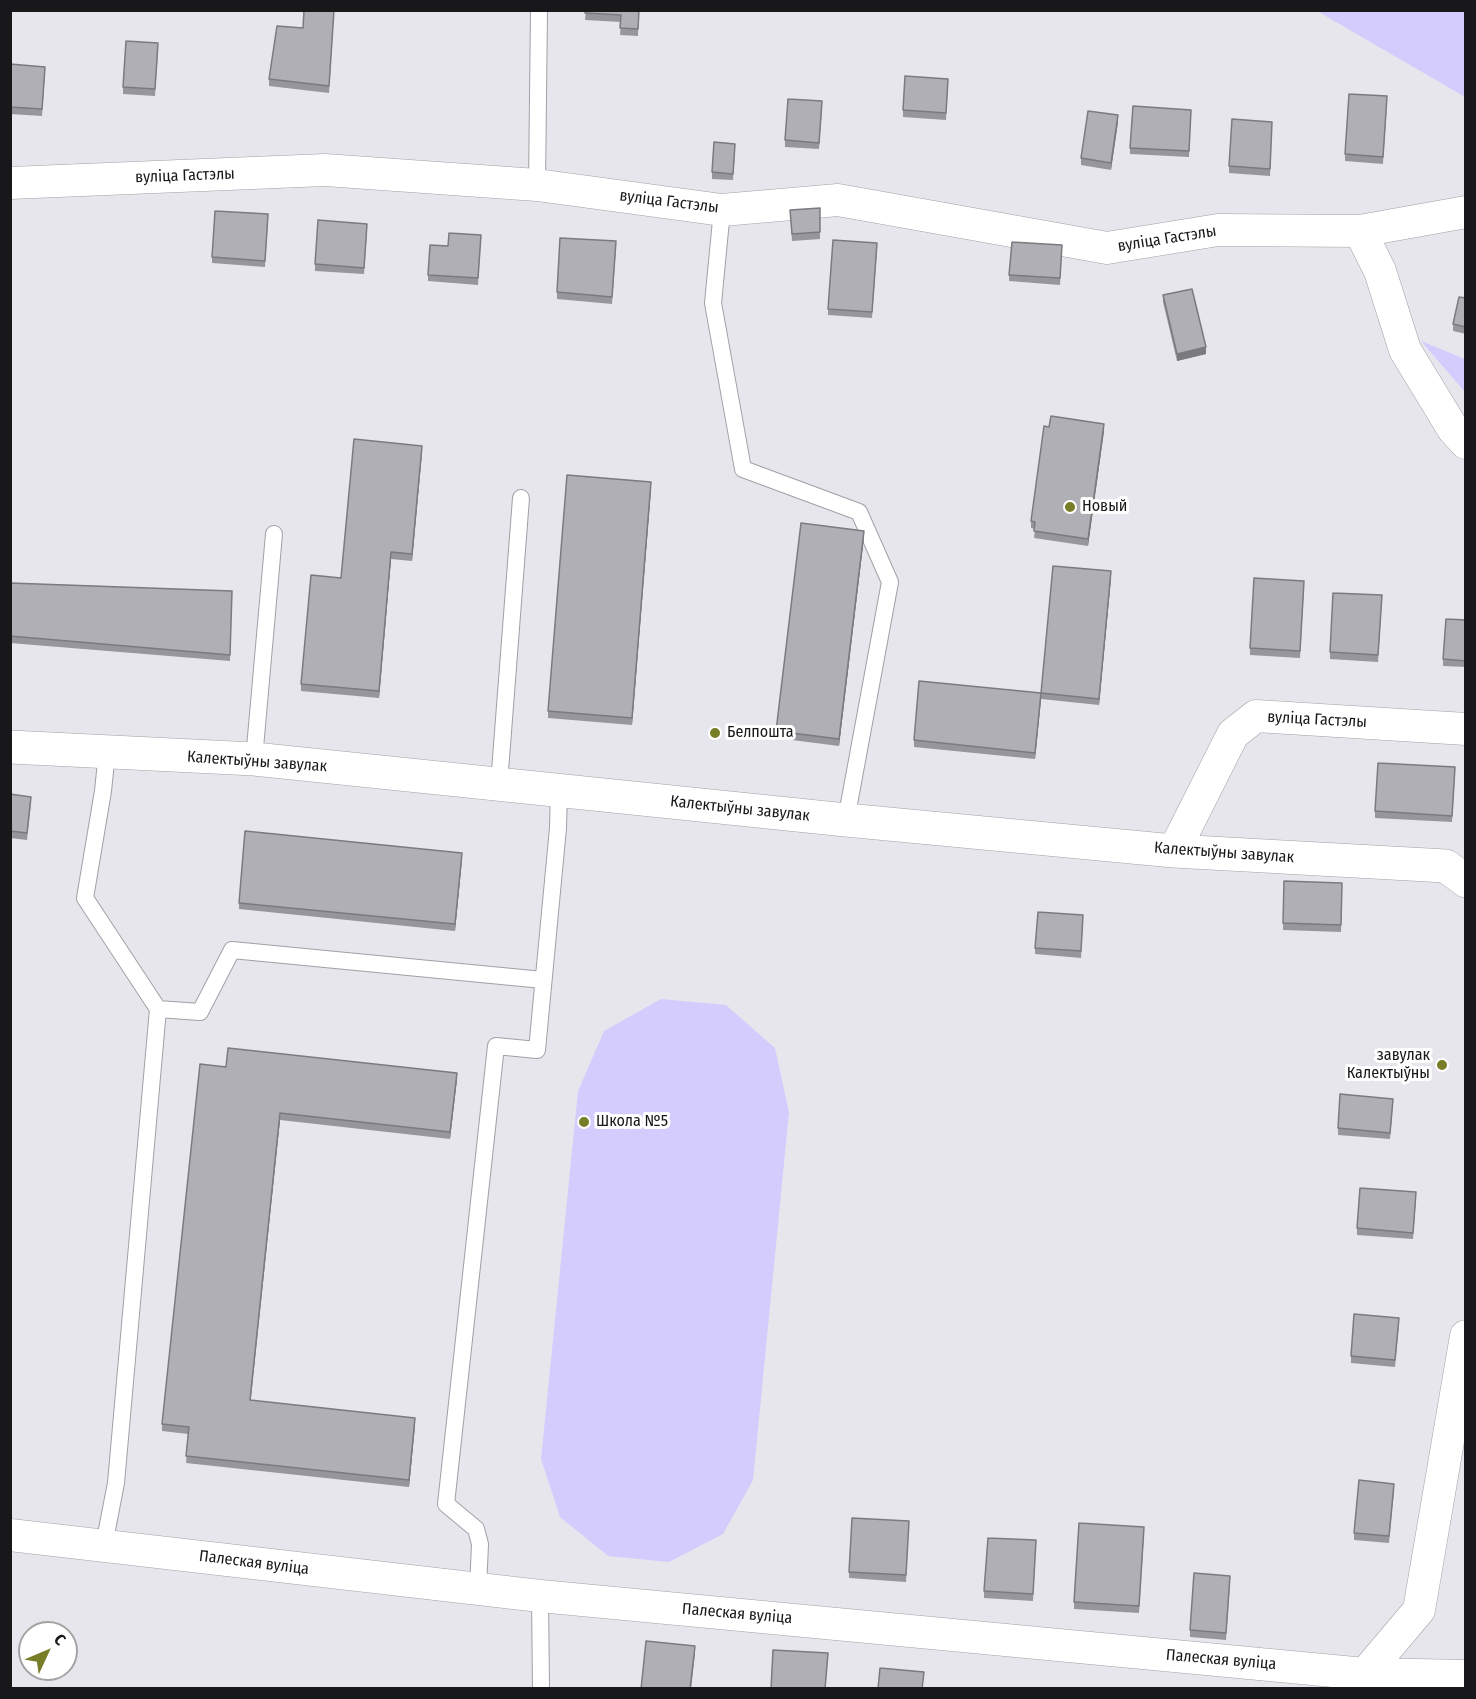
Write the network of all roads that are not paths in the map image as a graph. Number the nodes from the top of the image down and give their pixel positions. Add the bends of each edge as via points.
1 (539, 10) edge
2 (10, 183) edge
3 (537, 185) junction
4 (722, 210) junction
5 (1466, 212) edge
6 (1360, 231) junction
7 (1466, 443) edge
8 (521, 498) dead end
9 (274, 534) dead end
10 (1466, 729) edge
11 (10, 747) edge
12 (107, 752) junction
13 (254, 759) junction
14 (499, 784) junction
15 (559, 790) junction
16 (846, 820) junction
17 (1174, 851) junction
18 (1466, 882) edge
19 (543, 980) junction
20 (158, 1009) junction
21 (1466, 1336) edge
22 (10, 1535) edge
23 (104, 1545) junction
24 (478, 1589) junction
25 (540, 1596) junction
26 (1466, 1676) edge
27 (1363, 1681) edge
28 (541, 1689) edge

1 - 3 lane
2 - 3 street, вуліца Гастэлы via 325,170
3 - 4 street, вуліца Гастэлы
4 - 6 street, вуліца Гастэлы via 838,200 1107,248 1218,230
4 - 16 lane via 713,303 743,469 859,512 890,582
5 - 6 street, вуліца Гастэлы
6 - 7 street via 1380,271 1405,350 1453,429
8 - 14 lane
9 - 13 lane
10 - 17 street, вуліца Гастэлы via 1256,717 1233,734
11 - 12 street, Калектыўны завулак
12 - 13 street, Калектыўны завулак
12 - 20 lane via 85,898
13 - 14 street, Калектыўны завулак
14 - 15 street, Калектыўны завулак
15 - 16 street, Калектыўны завулак
15 - 19 lane
16 - 17 street, Калектыўны завулак
17 - 18 street, Калектыўны завулак via 1446,867
19 - 20 lane via 232,950 200,1012
19 - 24 lane via 537,1050 496,1046 446,1504 476,1529 480,1544
20 - 23 lane via 116,1483
21 - 27 street via 1419,1610
22 - 23 street, Палеская вуліца
23 - 24 street, Палеская вуліца
24 - 25 street, Палеская вуліца
25 - 27 street, Палеская вуліца
25 - 28 lane
26 - 27 street, Палеская вуліца

